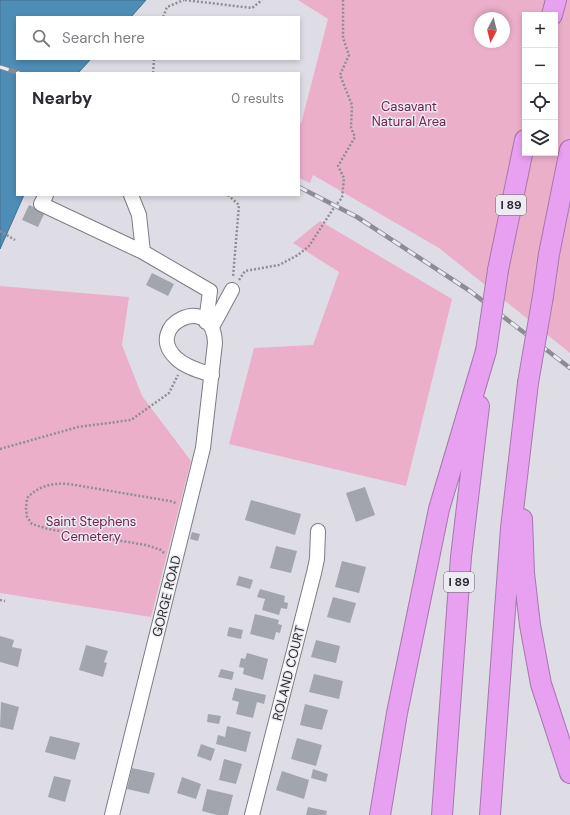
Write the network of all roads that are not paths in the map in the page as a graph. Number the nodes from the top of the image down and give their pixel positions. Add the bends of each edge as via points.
1 (556, 0) edge
2 (553, 12) edge
3 (570, 150) edge
4 (522, 154) edge
5 (45, 196) edge
6 (131, 196) edge
7 (143, 252) junction
8 (232, 290) road end
9 (209, 324) junction
10 (486, 350) junction
11 (212, 375) junction
12 (520, 444) junction
13 (318, 531) dead end
14 (570, 773) edge
15 (112, 815) edge
16 (252, 815) edge
17 (380, 815) edge
18 (442, 815) edge
19 (490, 815) edge

1 - 2 highway
3 - 12 highway, bridge via 548,254
4 - 10 highway, I 89, bridge via 498,270
5 - 7 street via 41,204
6 - 7 street via 139,215
7 - 9 street, GORGE ROAD via 210,291
8 - 9 street
9 - 11 street, GORGE ROAD via 215,335
9 - 11 street via 200,318 185,317 172,325 167,339 171,354 184,364
10 - 17 highway via 439,509 397,713
10 - 18 highway, I 89 via 461,557
11 - 15 street, GORGE ROAD via 203,448
12 - 14 highway via 524,573 530,625 541,684
12 - 19 highway via 511,528
13 - 16 street, ROLAND COURT via 314,573

